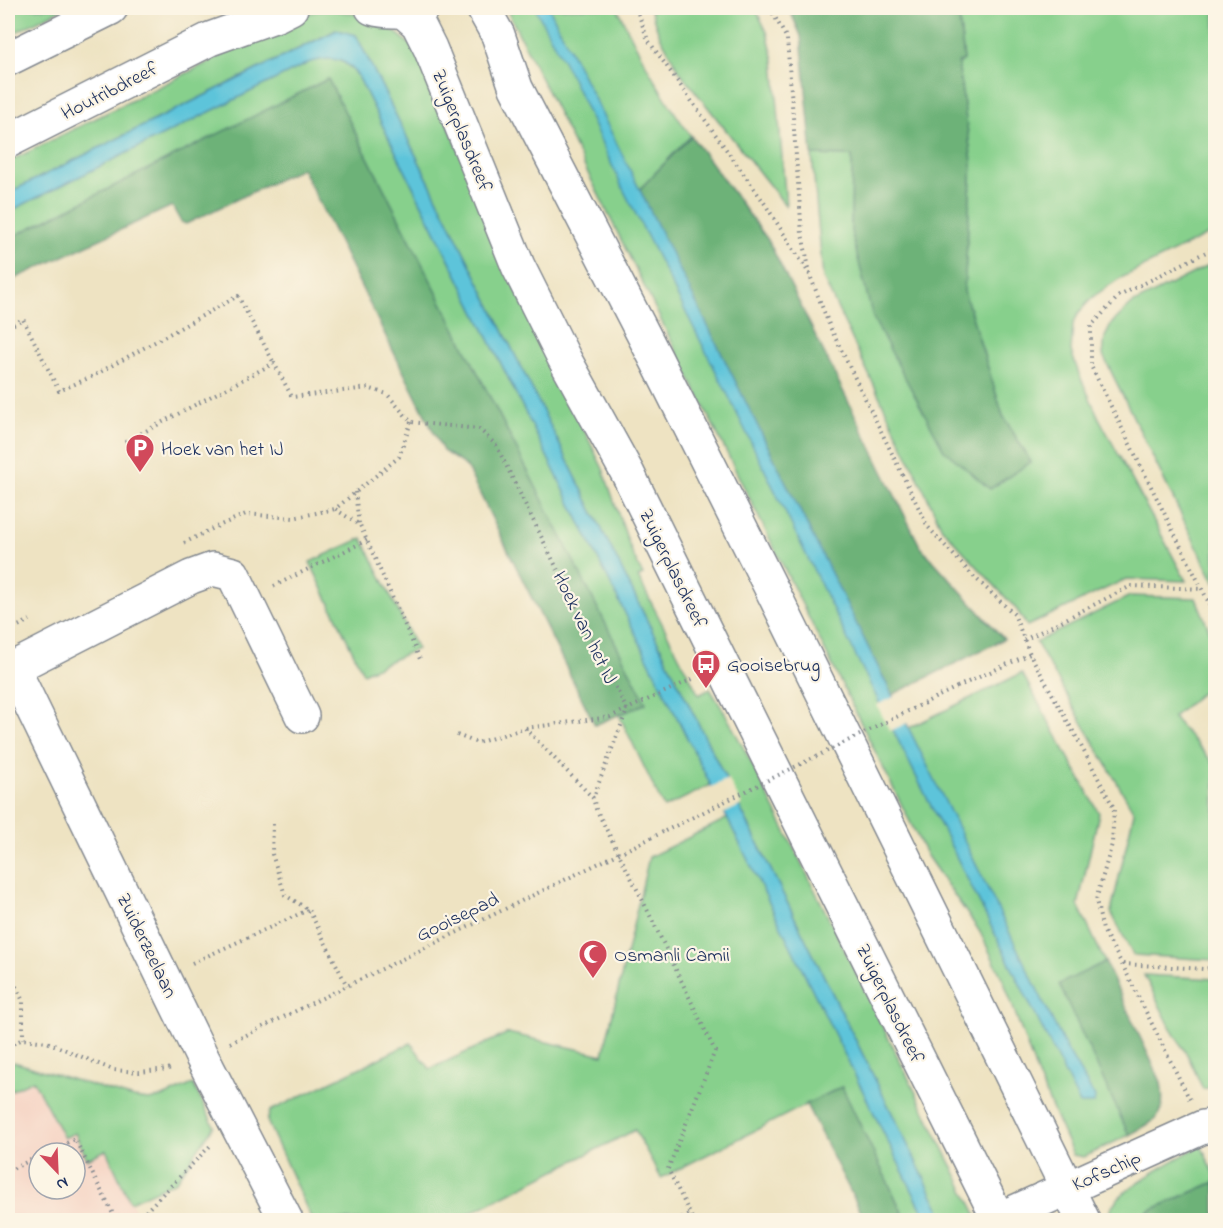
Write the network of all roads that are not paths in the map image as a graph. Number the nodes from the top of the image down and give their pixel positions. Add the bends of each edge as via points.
1 (111, 8) edge
2 (249, 8) edge
3 (291, 8) edge
4 (459, 8) edge
5 (483, 8) edge
6 (399, 9) edge
7 (210, 39) junction
8 (8, 59) edge
9 (516, 88) junction
10 (8, 141) edge
11 (9, 665) edge
12 (302, 716) dead end
13 (1209, 1126) edge
14 (1067, 1188) junction
15 (999, 1220) edge
16 (285, 1221) edge
17 (1083, 1221) edge

1 - 8 main road
2 - 7 main road, Houtribdreef
3 - 7 main road, Houtribdreef
4 - 9 main road via 481,45
5 - 9 main road via 498,35
6 - 15 main road, Zuigerplasdreef via 417,24 430,48 518,266 628,474
7 - 10 main road, Houtribdreef
9 - 14 main road via 724,494
11 - 12 main road via 213,569 233,574
11 - 16 main road, Zuiderzeelaan
13 - 14 main road, Kofschip
14 - 15 main road, Kofschip
14 - 17 main road

